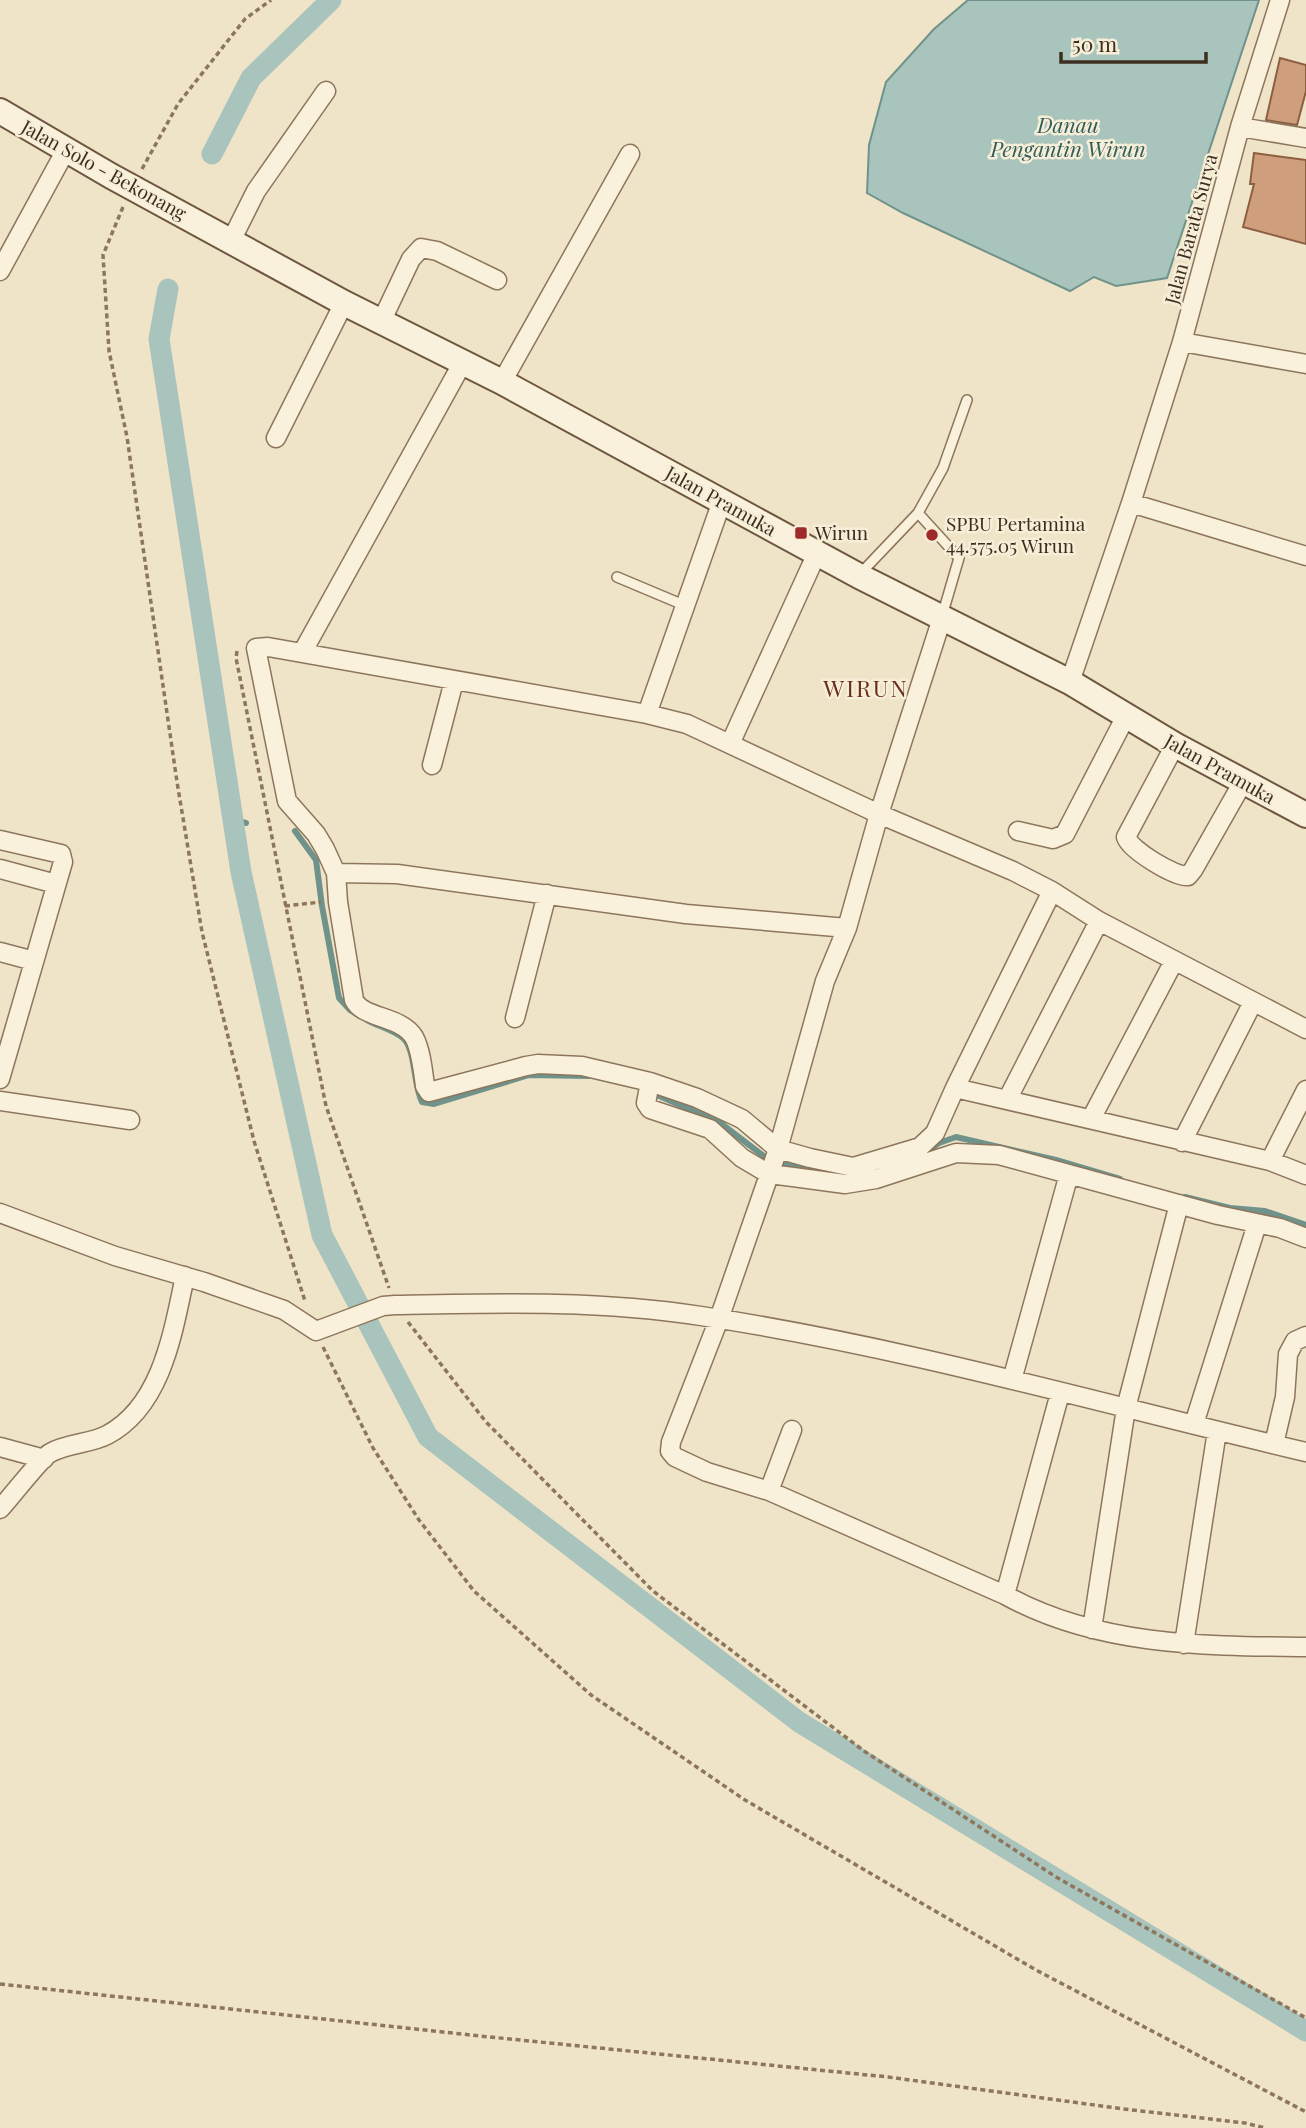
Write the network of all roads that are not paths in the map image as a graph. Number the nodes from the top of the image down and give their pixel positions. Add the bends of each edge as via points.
1 (1280, 0) edge
2 (326, 92) dead end
3 (0, 111) edge
4 (1240, 127) junction
5 (1306, 138) edge
6 (66, 148) junction
7 (629, 154) dead end
8 (209, 228) joint
9 (231, 241) junction
10 (0, 271) edge
11 (497, 280) dead end
12 (344, 303) junction
13 (382, 320) junction
14 (1182, 342) junction
15 (463, 362) junction
16 (1306, 365) edge
17 (502, 382) junction
18 (967, 400) dead end
19 (276, 438) dead end
20 (722, 501) junction
21 (1131, 503) junction
22 (918, 513) junction
23 (817, 553) junction
24 (1306, 556) edge
25 (859, 576) junction
26 (617, 577) dead end
27 (687, 606) junction
28 (942, 618) junction
29 (302, 653) junction
30 (454, 681) junction
31 (1070, 682) junction
32 (647, 714) junction
33 (1126, 716) junction
34 (730, 744) junction
35 (1175, 745) junction
36 (432, 765) dead end
37 (1243, 782) junction
38 (880, 814) junction
39 (1306, 816) edge
40 (1018, 831) dead end
41 (0, 839) edge
42 (0, 869) edge
43 (336, 873) junction
44 (56, 884) junction
45 (1052, 891) junction
46 (547, 894) junction
47 (1099, 921) junction
48 (847, 928) junction
49 (0, 952) edge
50 (34, 961) junction
51 (1174, 961) junction
52 (1253, 1002) junction
53 (515, 1018) dead end
54 (1306, 1029) edge
55 (0, 1079) edge
56 (648, 1088) junction
57 (955, 1088) junction
58 (1306, 1090) edge
59 (1007, 1100) junction
60 (0, 1101) edge
61 (1091, 1119) junction
62 (130, 1120) dead end
63 (1182, 1142) junction
64 (773, 1161) junction
65 (1270, 1161) junction
66 (1069, 1174) junction
67 (1306, 1175) edge
68 (1179, 1205) junction
69 (0, 1213) edge
70 (1257, 1224) junction
71 (1306, 1238) edge
72 (185, 1276) junction
73 (719, 1319) junction
74 (1306, 1336) edge
75 (1012, 1380) junction
76 (1060, 1393) junction
77 (1126, 1408) junction
78 (1194, 1424) junction
79 (792, 1430) dead end
80 (1217, 1432) junction
81 (1274, 1444) junction
82 (0, 1447) edge
83 (1306, 1452) edge
84 (44, 1459) junction
85 (769, 1491) junction
86 (0, 1508) edge
87 (1005, 1595) junction
88 (1092, 1629) junction
89 (1184, 1644) junction
90 (1306, 1647) edge

1 - 4 street, Jalan Barata Surya
2 - 9 street via 256,191
3 - 6 main road, Jalan Solo - Bekonang
4 - 5 street
4 - 14 street, Jalan Barata Surya
6 - 8 main road, Jalan Solo - Bekonang
6 - 10 street
7 - 17 street
8 - 9 main road, Jalan Pramuka
9 - 12 main road, Jalan Pramuka
11 - 13 street via 438,251 421,248 411,259
12 - 13 main road, Jalan Pramuka
12 - 19 street
13 - 15 main road, Jalan Pramuka
14 - 16 street
14 - 21 street, Jalan Barata Surya
15 - 17 main road, Jalan Pramuka
15 - 29 street
17 - 20 main road, Jalan Pramuka
18 - 22 lane via 943,468
20 - 23 main road, Jalan Pramuka
20 - 27 street
21 - 24 street
21 - 31 street, Jalan Barata Surya
22 - 25 lane
22 - 28 lane via 959,558
23 - 25 main road, Jalan Pramuka
23 - 34 street
25 - 28 main road, Jalan Pramuka
26 - 27 lane
27 - 32 street
28 - 31 main road, Jalan Pramuka
28 - 38 street
29 - 30 street
29 - 43 street via 256,648 287,802 320,842
30 - 32 street
30 - 36 street
31 - 33 main road, Jalan Pramuka
32 - 34 street via 687,724
33 - 35 main road, Jalan Pramuka
33 - 40 street via 1065,834 1053,839
34 - 38 street
35 - 37 main road, Jalan Pramuka
35 - 37 street via 1126,837 1132,848 1174,873 1188,876 1194,870
37 - 39 main road, Jalan Pramuka
38 - 45 street
38 - 48 street
41 - 44 street via 61,854
42 - 44 street
43 - 46 street via 397,874
43 - 56 street via 354,1000 357,1006 386,1017 414,1037 429,1092 538,1064 582,1066
44 - 50 street
45 - 47 street
45 - 57 street
46 - 48 street via 686,914
46 - 53 street
47 - 51 street
47 - 59 street
48 - 64 street via 825,981
49 - 50 street
50 - 55 street
51 - 52 street
51 - 61 street
52 - 54 street
52 - 63 street
56 - 64 street via 697,1098 742,1119
56 - 64 street via 650,1109 710,1129 742,1158
57 - 59 street
57 - 64 street via 935,1133 920,1147 853,1167
58 - 65 street
59 - 61 street
60 - 62 street
61 - 63 street
63 - 65 street
64 - 66 street via 845,1184 974,1152
64 - 73 street
65 - 67 street
66 - 68 street
66 - 75 street
68 - 70 street
68 - 77 street
69 - 72 street
70 - 71 street
70 - 78 street
72 - 73 street via 284,1310 316,1331 389,1305 570,1303
72 - 84 street via 162,1364 132,1418 106,1436 48,1453
73 - 75 street via 857,1343
73 - 85 street via 670,1451 707,1472
74 - 81 street via 1295,1340 1288,1354 1285,1397
75 - 76 street
76 - 77 street
76 - 87 street
77 - 78 street
77 - 88 street
78 - 80 street
79 - 85 street
80 - 81 street
80 - 89 street
81 - 83 street
82 - 84 street
84 - 86 street
85 - 87 street
87 - 88 street
88 - 89 street
89 - 90 street

